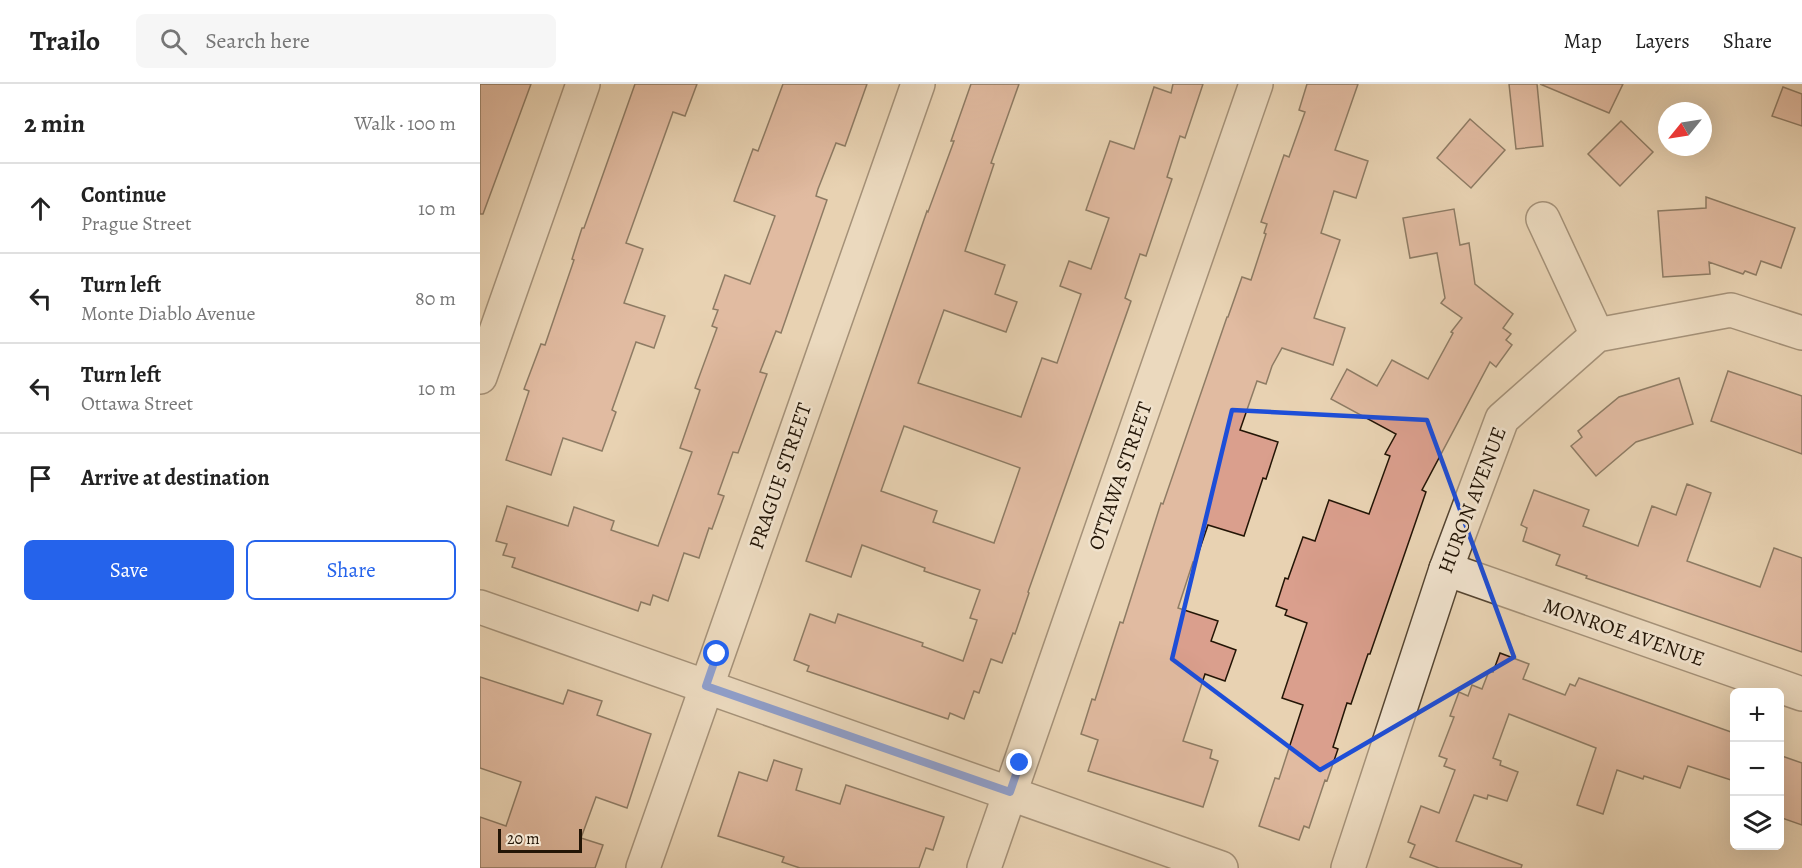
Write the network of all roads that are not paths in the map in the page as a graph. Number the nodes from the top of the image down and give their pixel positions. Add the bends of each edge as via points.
1 (583, 84) edge
2 (918, 84) edge
3 (1256, 84) edge
4 (1544, 219) dead end
5 (1802, 333) edge
6 (1597, 335) junction
7 (480, 377) edge
8 (1446, 569) junction
9 (480, 607) edge
10 (706, 686) junction
11 (1802, 694) edge
12 (1010, 792) junction
13 (643, 868) edge
14 (984, 868) edge
15 (1221, 868) edge
16 (1348, 868) edge

1 - 7 street
2 - 10 street, PRAGUE STREET
3 - 12 street, OTTAWA STREET
4 - 6 street
5 - 6 street via 1731,310
6 - 8 street, HURON AVENUE via 1502,419
8 - 11 street, MONROE AVENUE
8 - 16 street, HURON AVENUE
9 - 10 street
10 - 12 street
10 - 13 street, PRAGUE STREET
12 - 14 street, OTTAWA STREET
12 - 15 street

